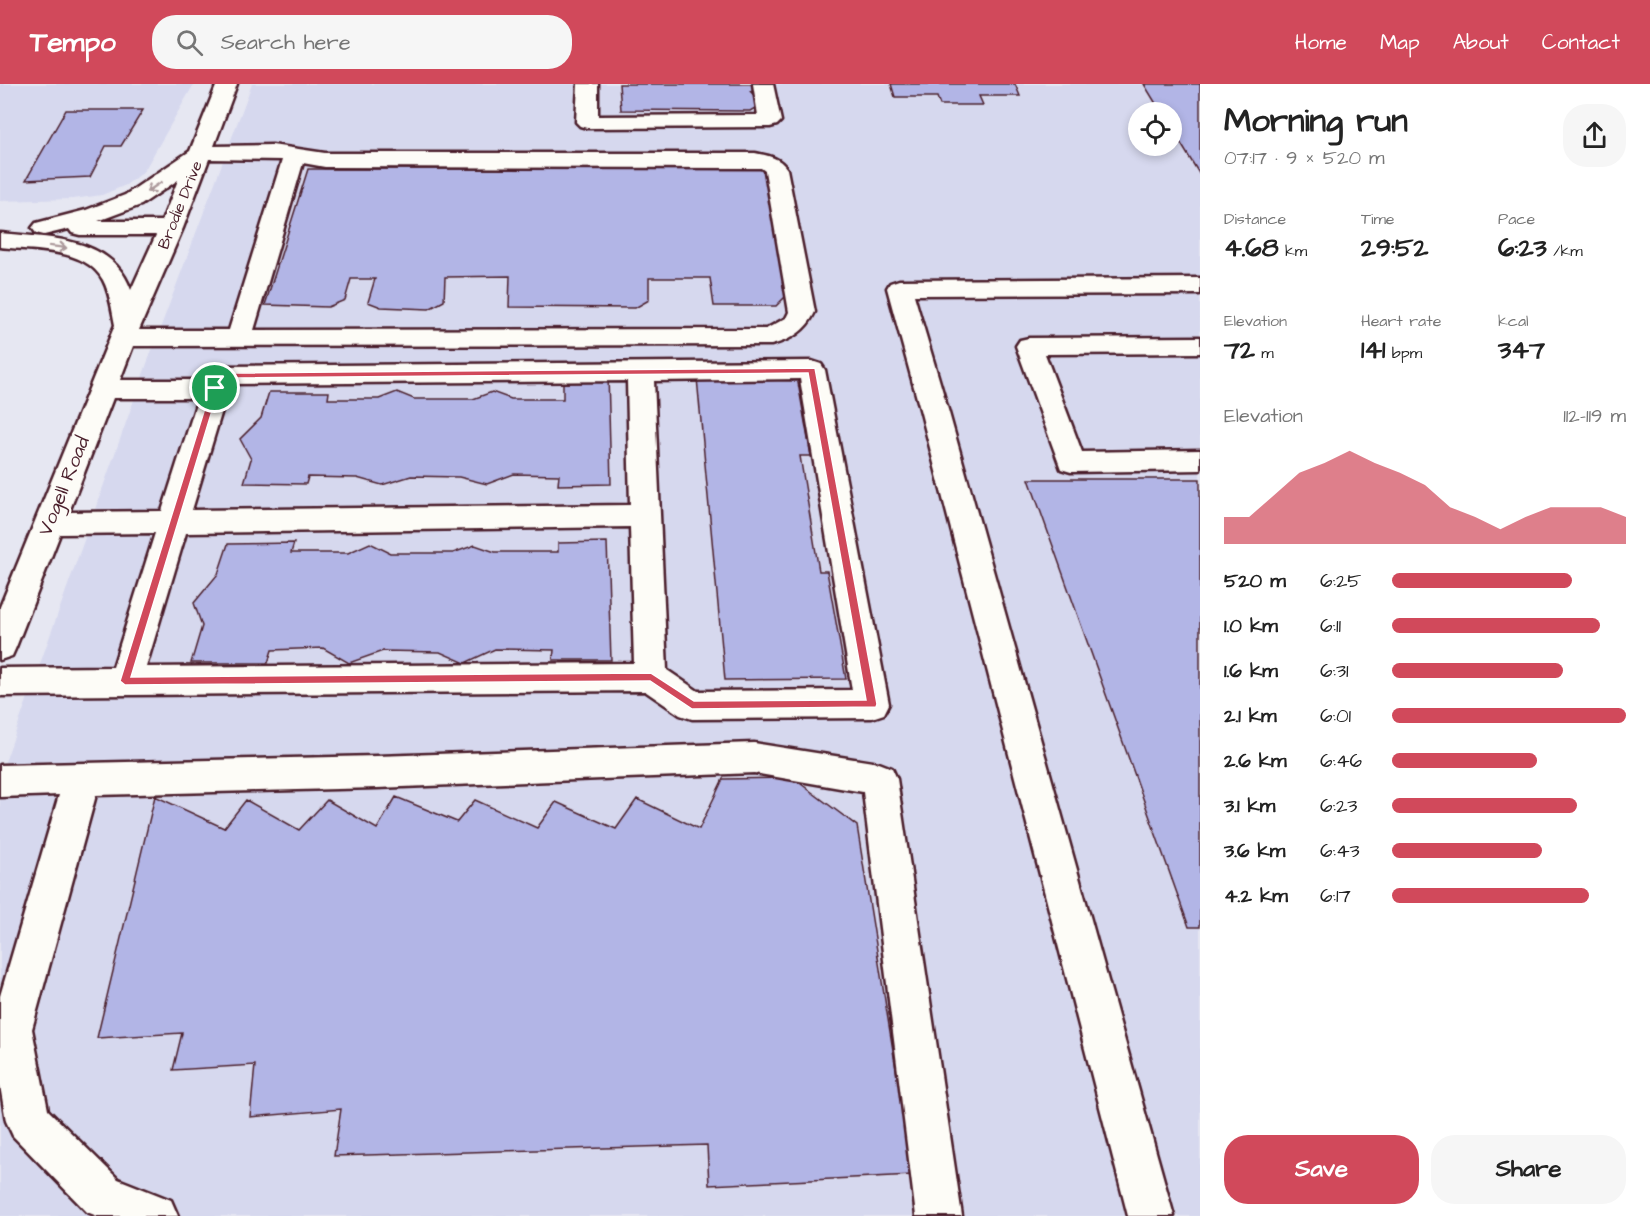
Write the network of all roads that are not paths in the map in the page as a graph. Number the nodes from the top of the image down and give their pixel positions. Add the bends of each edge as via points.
1 (227, 84) edge
2 (588, 84) edge
3 (763, 84) edge
4 (201, 153) junction
5 (294, 155) junction
6 (44, 228) junction
7 (171, 228) junction
8 (0, 229) edge
9 (0, 240) edge
10 (1200, 286) edge
11 (126, 331) junction
12 (239, 338) junction
13 (1200, 345) edge
14 (640, 372) junction
15 (215, 388) junction
16 (103, 389) junction
17 (1200, 460) edge
18 (646, 516) junction
19 (174, 521) junction
20 (49, 523) junction
21 (0, 646) edge
22 (651, 677) junction
23 (125, 681) junction
24 (0, 682) edge
25 (82, 779) junction
26 (0, 781) edge
27 (154, 1216) edge
28 (939, 1216) edge
29 (1150, 1216) edge

1 - 4 street, Brodie Drive
2 - 3 street via 587,123 770,121
4 - 5 street
4 -> 6 street via 133,200
4 - 7 street, Brodie Drive
5 - 12 street
5 - 12 street via 325,160 768,162 776,169 802,312 797,323 771,338
6 - 7 street
6 - 8 street
7 - 11 street, Brodie Drive
9 -> 11 street via 68,249 94,257 115,280
10 - 29 street via 899,288
11 - 12 street
11 - 16 street, Vogell Road
13 - 17 street via 1029,346 1071,462
14 - 15 street via 219,375
14 - 18 street
14 - 22 street via 812,370 872,704 692,705
15 - 16 street
15 - 19 street
16 - 20 street, Vogell Road
18 - 19 street
18 - 22 street
19 - 20 street
19 - 23 street
20 - 21 street, Vogell Road
22 - 23 street
23 - 24 street
25 - 26 street
25 - 27 street via 11,1029 28,1121 103,1196
25 - 28 street via 754,758 879,779

